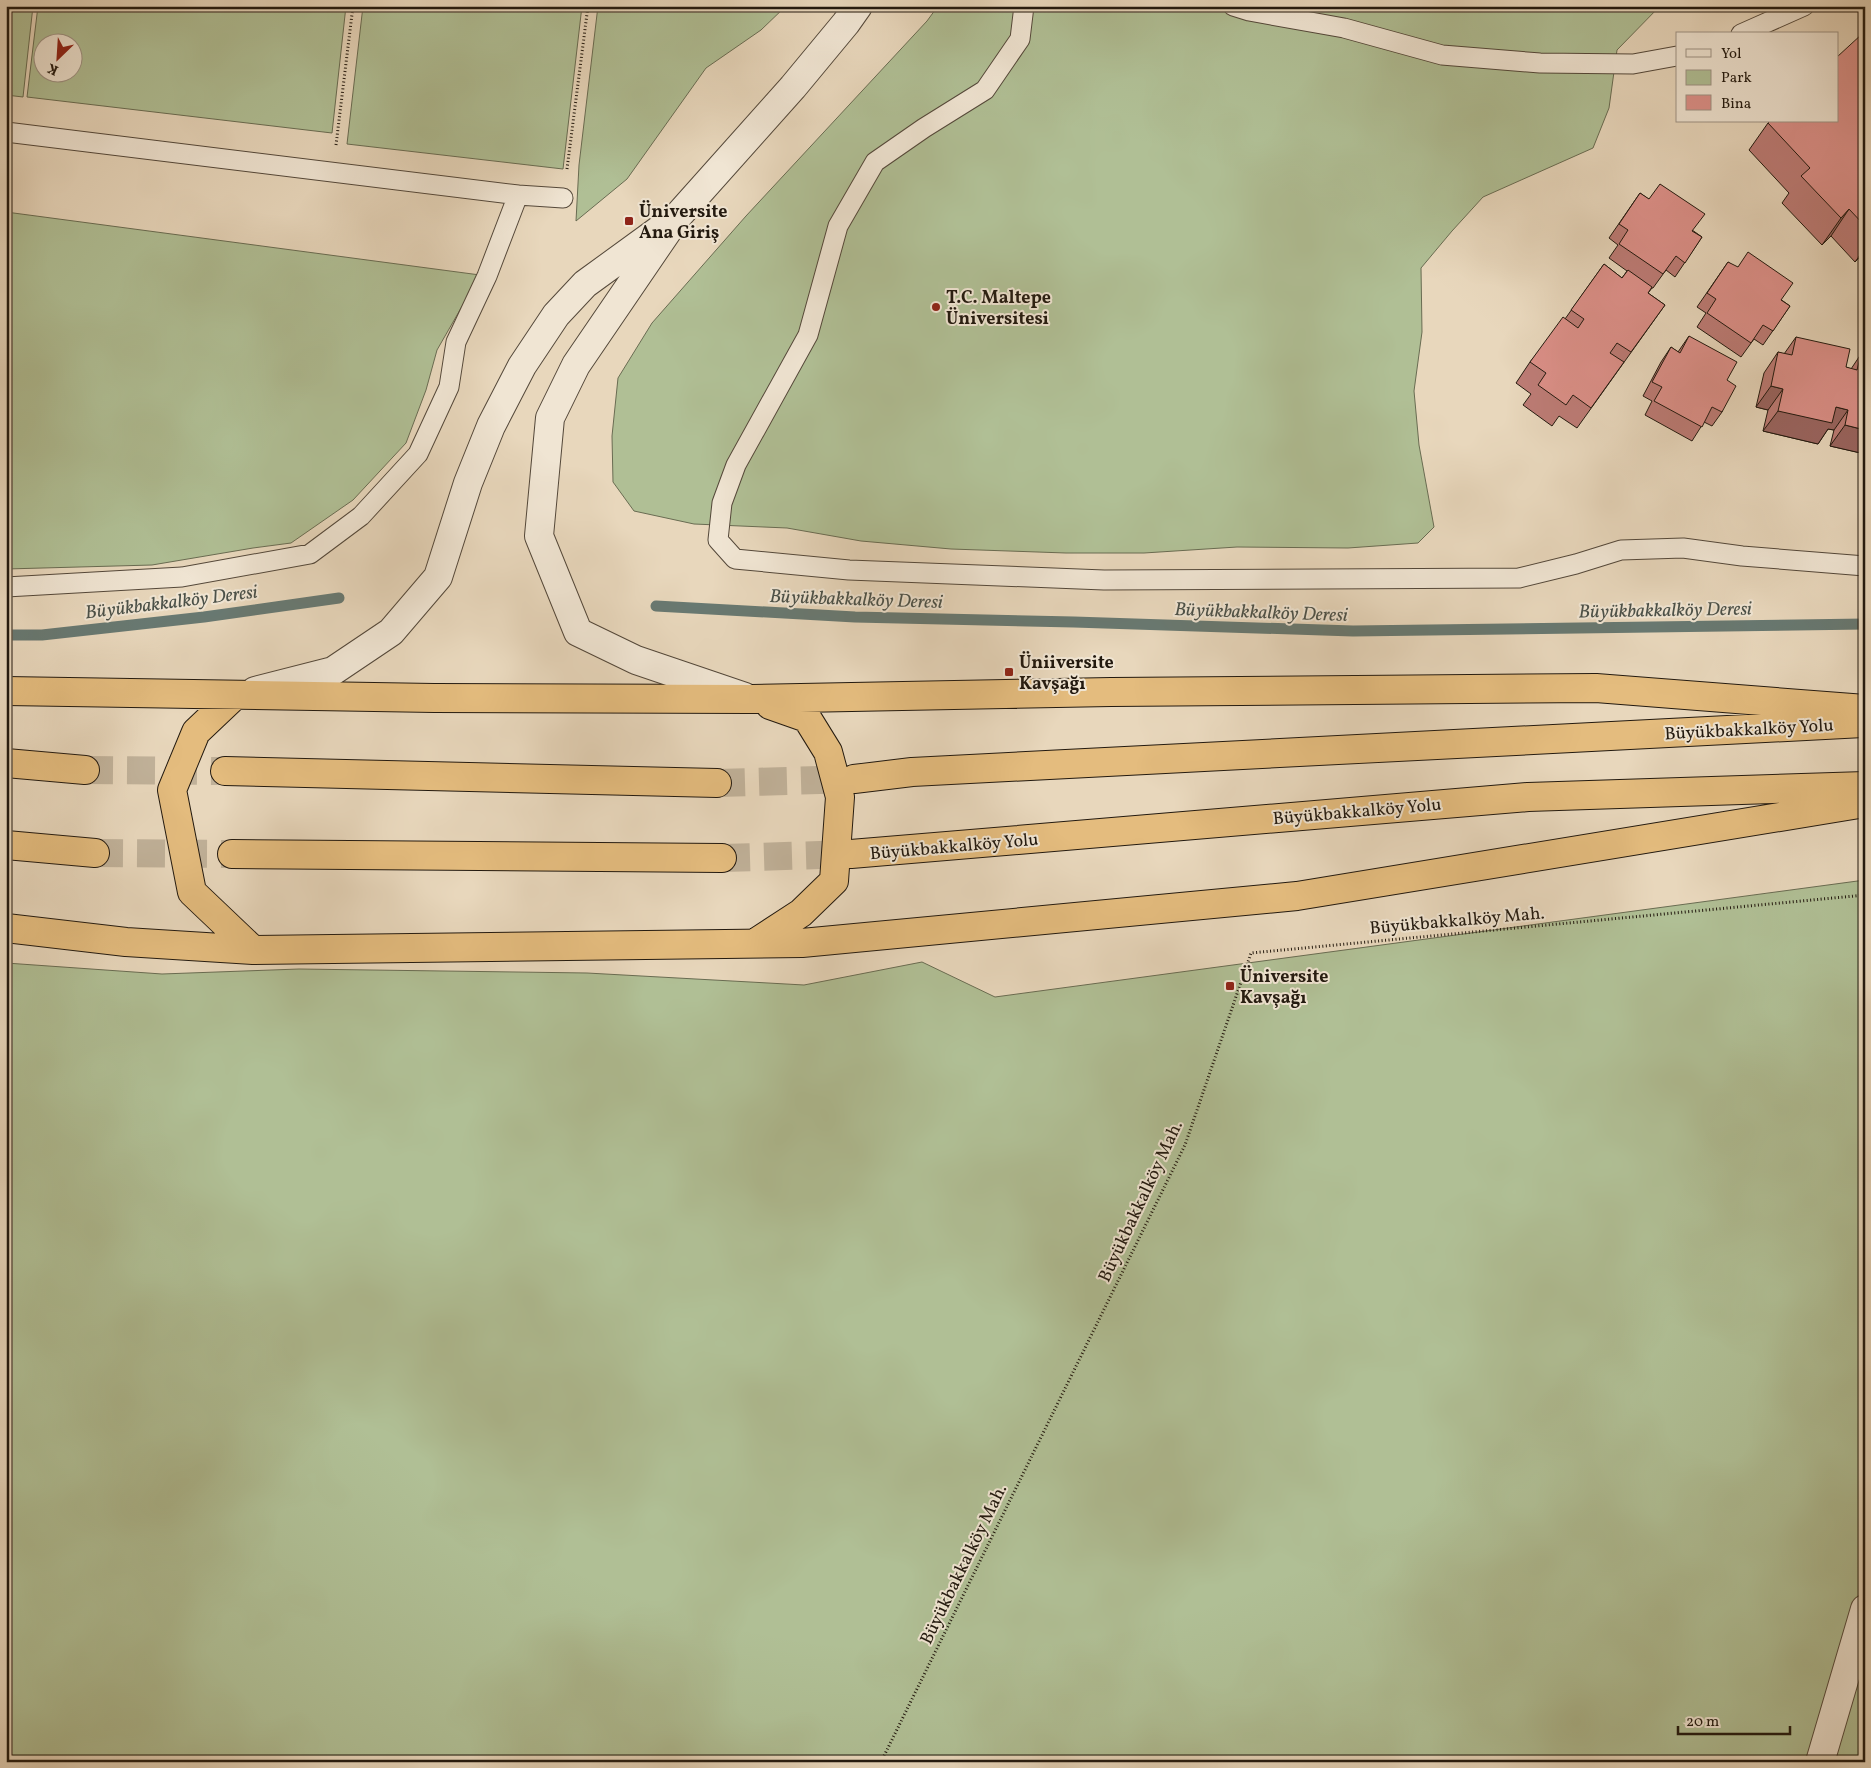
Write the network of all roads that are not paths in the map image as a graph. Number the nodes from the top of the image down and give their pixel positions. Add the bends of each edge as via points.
1 (858, 6) edge
2 (1024, 6) edge
3 (1233, 6) edge
4 (1804, 6) edge
5 (1746, 32) edge
6 (1676, 56) edge
7 (6, 132) edge
8 (518, 195) junction
9 (563, 198) road end
10 (677, 217) junction
11 (1865, 566) edge
12 (6, 587) edge
13 (6, 690) edge
14 (234, 696) junction
15 (752, 699) junction
16 (1865, 709) edge
17 (1865, 723) edge
18 (6, 763) edge
19 (85, 770) tunnel mouth
20 (225, 771) tunnel mouth
21 (854, 779) tunnel mouth
22 (717, 783) tunnel mouth
23 (1865, 786) edge
24 (1865, 803) edge
25 (6, 845) edge
26 (95, 853) tunnel mouth
27 (232, 854) tunnel mouth
28 (850, 854) tunnel mouth
29 (722, 858) tunnel mouth
30 (6, 928) edge
31 (755, 943) junction
32 (253, 950) junction
33 (1865, 1609) edge
34 (1820, 1762) edge

1 - 10 street via 798,80
2 - 11 lane via 1020,39 986,90 875,162 838,226 808,334 736,465 722,503 718,540 735,559 849,570 1104,580 1519,578 1620,550 1684,548
3 - 6 lane via 1344,28 1442,55 1540,63 1624,64
4 - 5 lane
7 - 8 lane
8 - 9 lane
8 - 12 lane via 487,276 456,342 449,387 418,454 361,516 310,554 182,577
10 - 14 street via 585,284 556,315 522,366 491,426 468,483 438,578 390,632 333,671
10 - 15 street via 576,365 550,418 538,536 578,632 636,660
13 - 14 highway
14 - 15 highway
14 - 32 highway via 196,732 172,790 192,892
15 - 16 highway via 1596,688
15 - 31 highway via 807,718 828,752 840,797 834,880 801,913
17 - 21 highway, Büyükbakkalköy Yolu via 912,772
18 - 19 highway
20 - 22 highway
23 - 28 highway, Büyükbakkalköy Yolu via 1528,797
24 - 31 highway via 1297,896 802,943
25 - 26 highway
27 - 29 highway
30 - 32 highway via 126,942
31 - 32 highway
33 - 34 street

